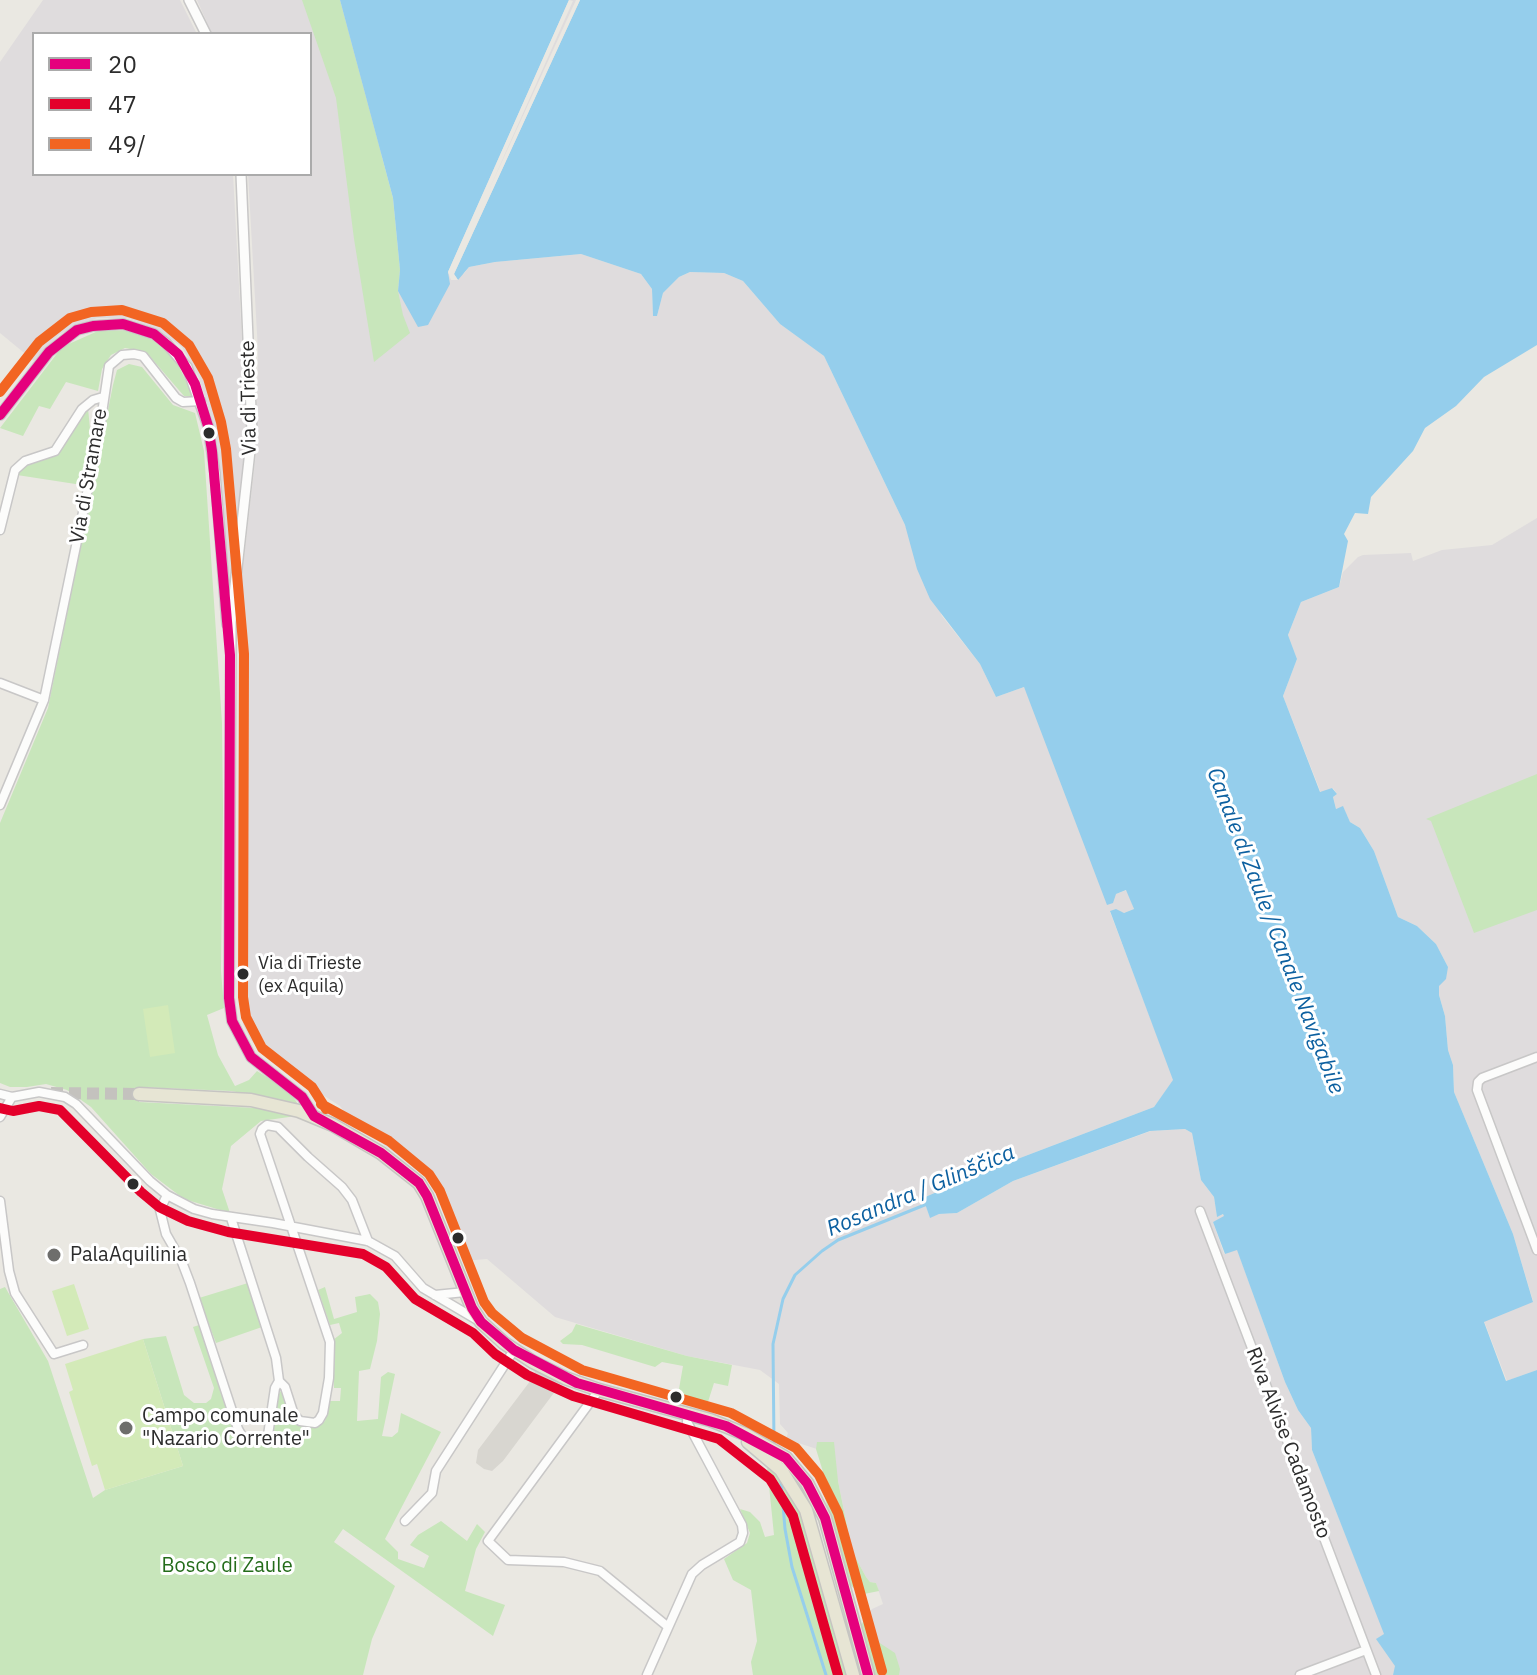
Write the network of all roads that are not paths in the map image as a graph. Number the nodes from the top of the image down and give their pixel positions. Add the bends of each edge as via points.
1 (189, 0) edge
2 (205, 32) edge
3 (241, 176) edge
4 (103, 397) junction
5 (201, 401) junction
6 (0, 415) edge
7 (0, 530) edge
8 (230, 655) junction
9 (0, 683) edge
10 (44, 700) junction
11 (0, 805) edge
12 (1537, 1057) edge
13 (0, 1094) edge
14 (139, 1094) tunnel mouth
15 (12, 1097) junction
16 (314, 1116) junction
17 (0, 1117) edge
18 (167, 1195) junction
19 (0, 1201) edge
20 (1200, 1211) dead end
21 (231, 1218) junction
22 (292, 1226) junction
23 (368, 1241) junction
24 (1537, 1250) edge
25 (465, 1292) junction
26 (434, 1295) junction
27 (481, 1322) junction
28 (83, 1345) dead end
29 (514, 1350) junction
30 (279, 1381) junction
31 (599, 1390) junction
32 (688, 1413) junction
33 (726, 1426) junction
34 (405, 1521) dead end
35 (667, 1626) junction
36 (1366, 1650) junction
37 (647, 1675) edge
38 (853, 1675) edge
39 (868, 1675) edge
40 (1300, 1675) edge
41 (1376, 1675) edge

1 - 2 street
3 - 8 street, Via di Trieste via 252,444
4 - 5 street, Via di Stramare via 109,366 122,355 134,354 143,356 176,398
4 - 7 street via 82,409 55,451 15,470
4 - 10 street, Via di Stramare
5 - 6 street via 187,367 166,343 136,326 108,324 77,330 62,340
5 - 8 street via 212,451
8 - 16 street, Via di Trieste via 232,1021 251,1057 302,1097
9 - 10 street
10 - 11 street, Via di Stramare
12 - 24 street via 1482,1078 1477,1094
13 - 15 street
14 - 16 main road via 251,1100
15 - 17 street
15 - 18 street via 39,1092 65,1097
16 - 25 main road via 381,1153 419,1183
18 - 21 street via 194,1209
18 - 30 street via 160,1217 190,1283 238,1429 248,1439 268,1435
19 - 28 street via 15,1293 54,1354
20 - 36 street, Riva Alvise Cadamosto
21 - 22 street
21 - 30 street
22 - 23 street
22 - 23 street via 260,1134 267,1125 278,1127 342,1187
22 - 30 street via 330,1342 329,1378 319,1420 300,1421
23 - 26 street via 395,1256
25 - 26 street
25 - 27 main road
26 - 27 street
27 - 29 main road
29 - 31 main road
29 - 34 street via 436,1471 432,1493
31 - 32 main road
31 - 35 street via 488,1541 508,1560 564,1562 600,1571
32 - 33 main road
32 - 35 street via 687,1422 743,1533 740,1542 692,1574
33 - 38 main road via 781,1470 806,1510
33 - 39 main road via 778,1453 820,1504
35 - 37 street
36 - 40 street
36 - 41 street, Riva Alvise Cadamosto

